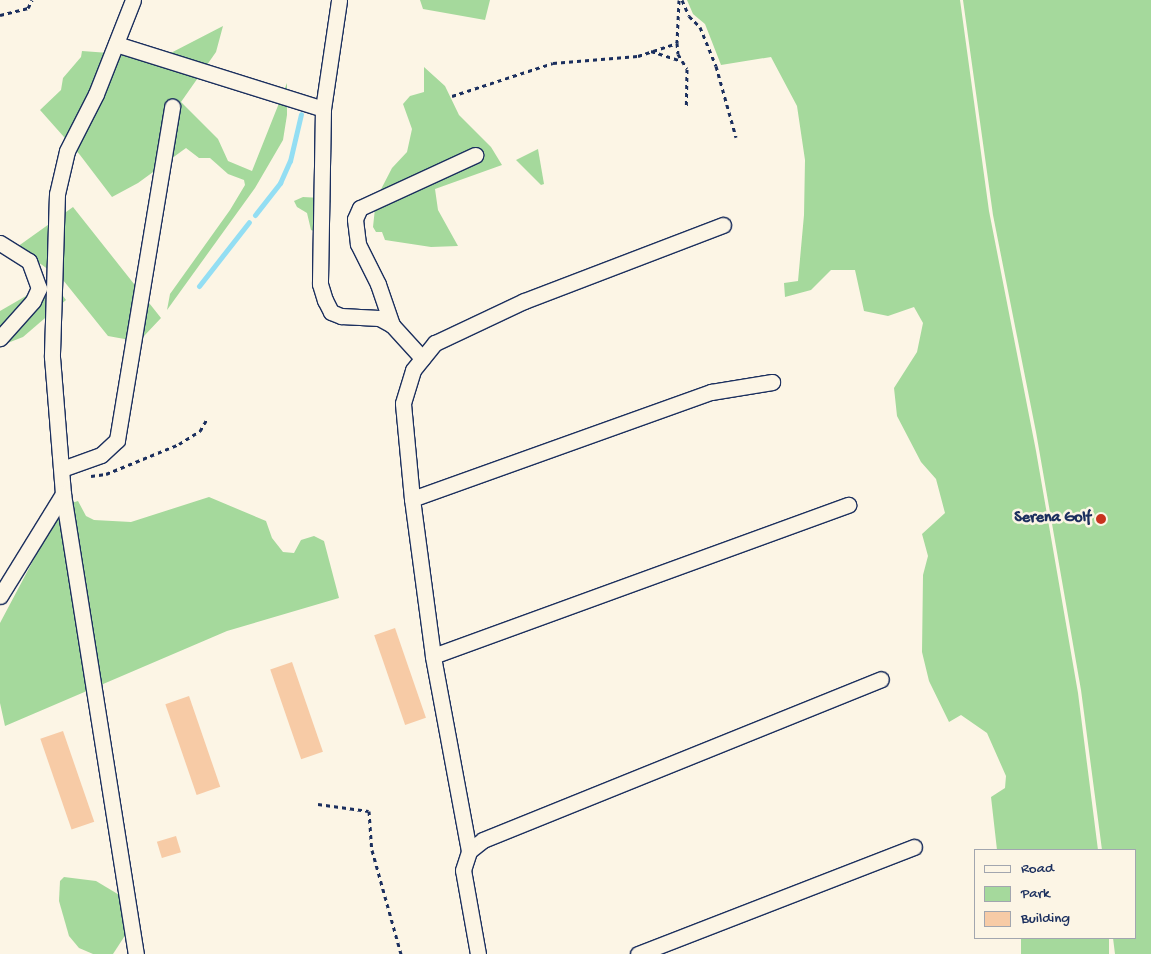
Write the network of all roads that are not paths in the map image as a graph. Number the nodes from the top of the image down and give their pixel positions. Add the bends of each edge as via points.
1 (133, 0) edge
2 (339, 0) edge
3 (116, 44) junction
4 (172, 107) dead end
5 (323, 109) junction
6 (475, 155) dead end
7 (724, 225) dead end
8 (0, 243) edge
9 (392, 325) junction
10 (0, 338) edge
11 (422, 358) junction
12 (772, 382) dead end
13 (67, 468) junction
14 (63, 494) junction
15 (412, 499) junction
16 (848, 505) dead end
17 (0, 596) edge
18 (433, 656) junction
19 (882, 679) dead end
20 (914, 847) dead end
21 (469, 851) junction
22 (136, 954) edge
23 (478, 954) edge
24 (638, 954) edge

1 - 3 street
2 - 5 street
3 - 5 street
3 - 13 street via 96,94 67,151 58,194 52,357
4 - 13 street via 117,440 101,455
5 - 9 street via 320,284 325,300 331,312 341,316 379,318
6 - 9 street via 360,208 355,218 358,244 378,284
7 - 11 street via 524,301 435,343
8 - 10 street via 29,260 39,288 33,301
9 - 11 street
11 - 15 street via 413,370 402,403
12 - 15 street via 711,392
13 - 14 street
14 - 17 street
14 - 22 street
15 - 18 street
16 - 18 street
18 - 21 street
19 - 21 street via 484,840
20 - 24 street
21 - 23 street via 462,870

